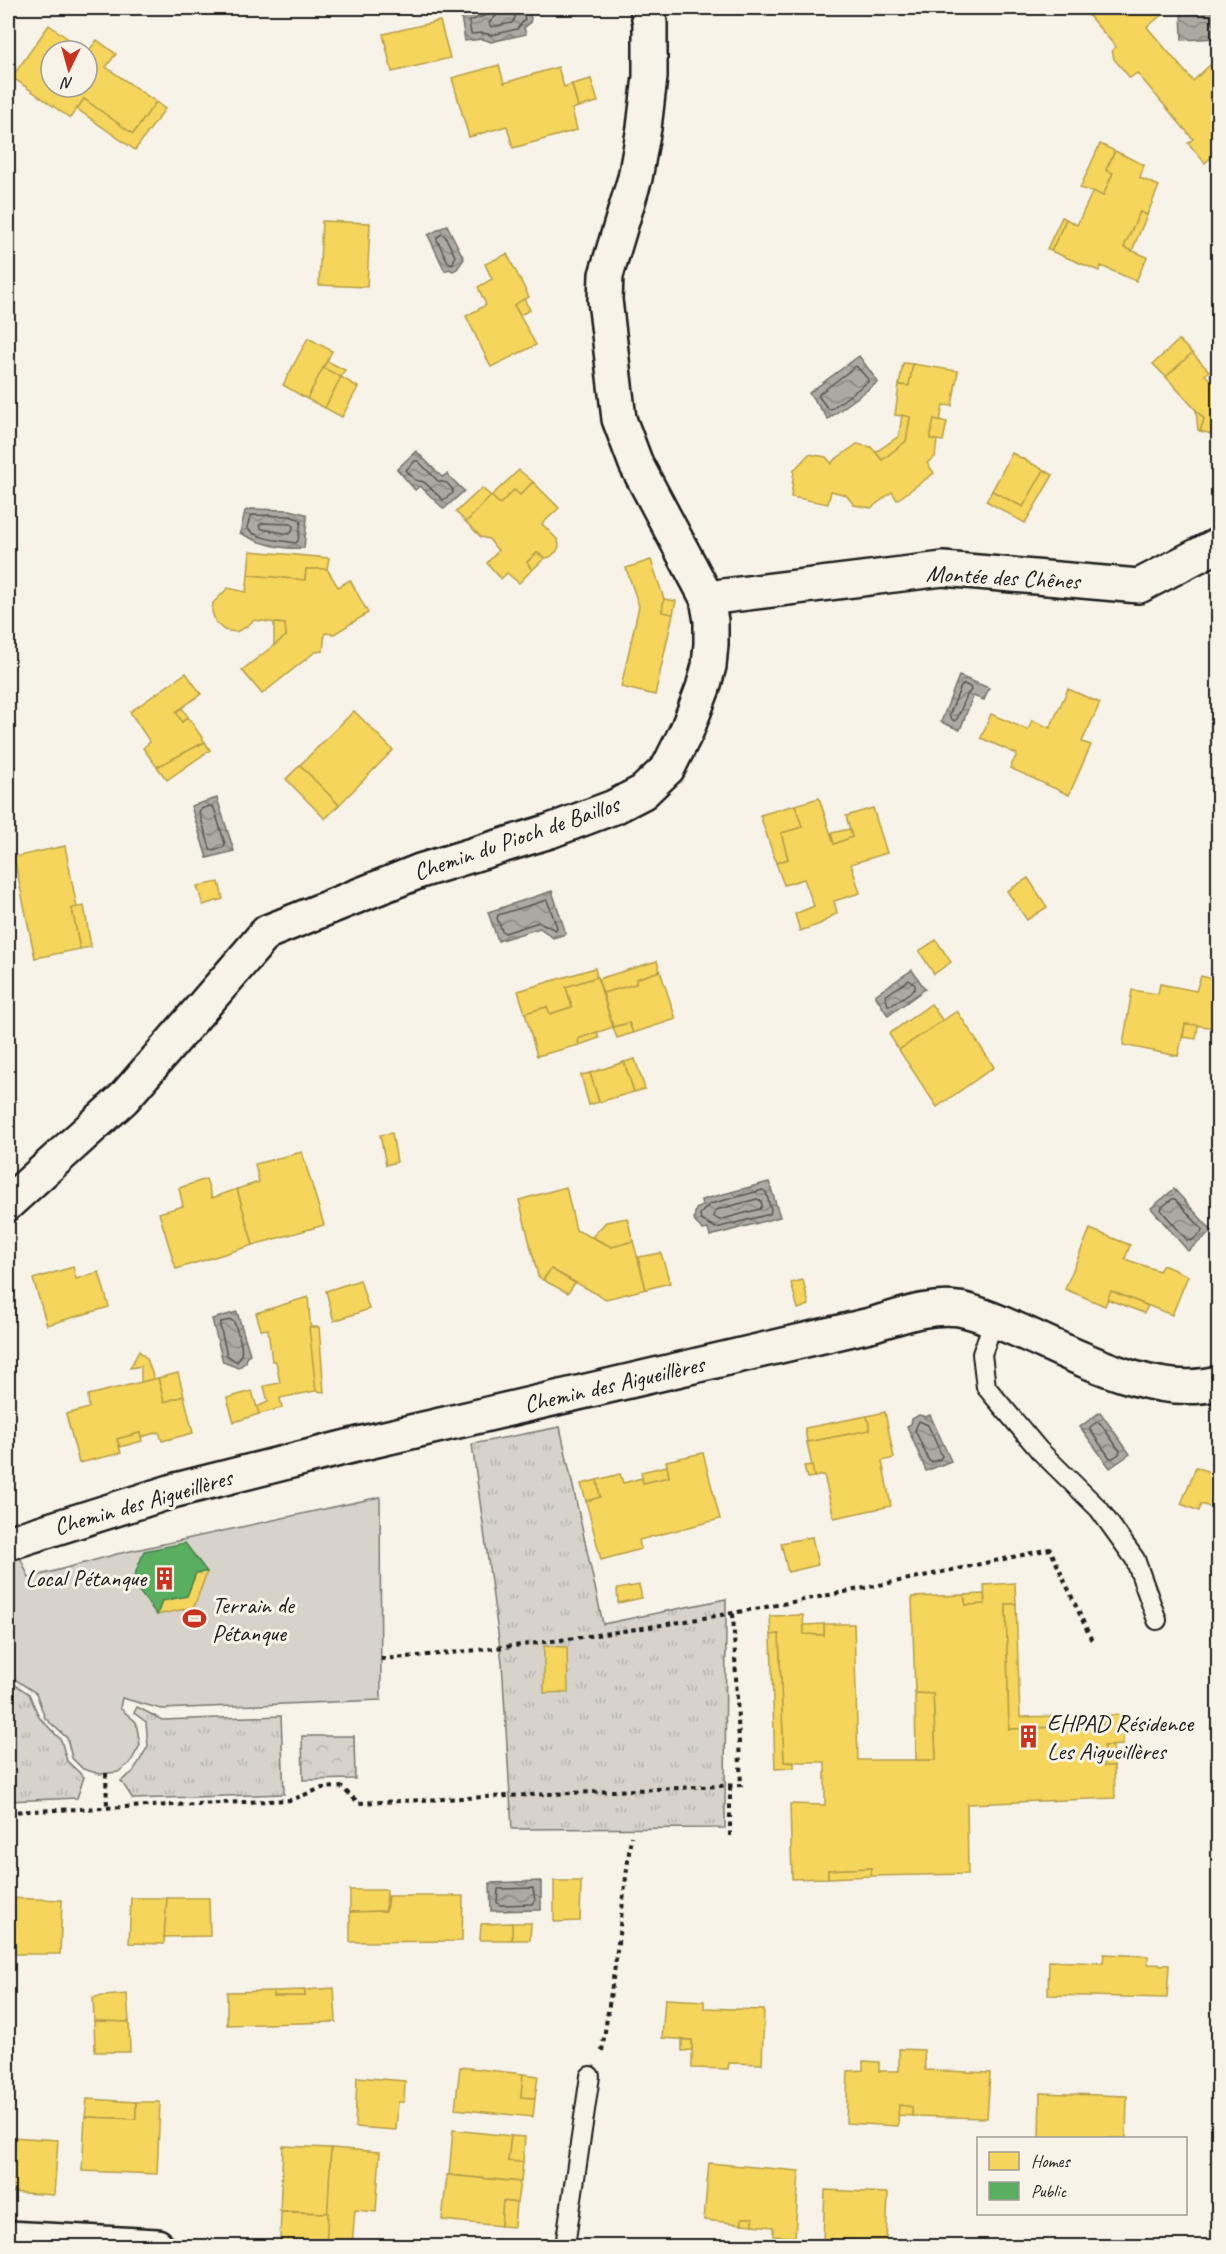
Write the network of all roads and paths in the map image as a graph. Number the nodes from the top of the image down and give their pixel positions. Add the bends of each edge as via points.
1 (647, 8) edge
2 (1218, 545) edge
3 (707, 598) junction
4 (8, 1203) edge
5 (994, 1320) junction
6 (1218, 1383) edge
7 (8, 1543) edge
8 (733, 1612) junction
9 (1157, 1620) dead end
10 (1092, 1641) dead end
11 (381, 1659) dead end
12 (106, 1773) dead end
13 (730, 1786) junction
14 (107, 1807) junction
15 (8, 1812) edge
16 (631, 1836) dead end
17 (730, 1836) dead end
18 (590, 2076) joint
19 (8, 2238) edge
20 (157, 2247) edge
21 (566, 2247) edge

1 - 3 street, Chemin du Pioch de Baillos via 650,77 644,128 635,178 606,275 605,300 619,419 636,464
2 - 3 street, Montée des Chênes via 1139,586 942,569
3 - 4 street, Chemin du Pioch de Baillos via 711,644 703,688 668,768 643,792 614,807 420,871 267,932 123,1099
5 - 6 street, Chemin des Aigueillères via 1117,1373 1164,1385
5 - 7 street, Chemin des Aigueillères via 960,1309 926,1309 199,1484
5 - 9 lane via 982,1354 986,1387 1038,1450 1099,1509 1135,1559
8 - 10 path via 1050,1549
8 - 11 path via 526,1645
8 - 13 path via 741,1785
12 - 14 path
13 - 14 path via 358,1803 341,1786 322,1788 291,1800
13 - 17 path
14 - 15 path
16 - 18 path via 603,2049
18 - 21 lane
19 - 20 street

